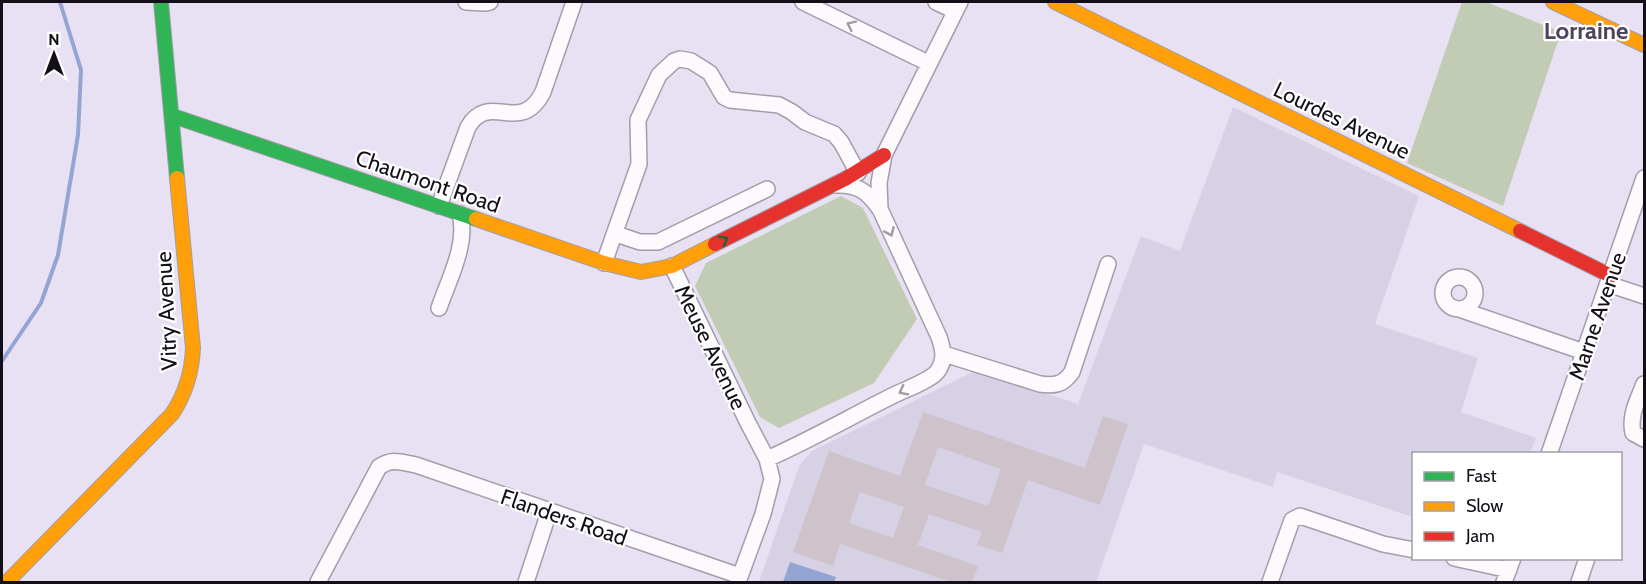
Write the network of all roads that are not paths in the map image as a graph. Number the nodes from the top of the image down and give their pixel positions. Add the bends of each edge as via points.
1 (161, 2) edge
2 (466, 2) edge
3 (490, 2) edge
4 (574, 2) edge
5 (805, 2) edge
6 (936, 2) edge
7 (1055, 2) edge
8 (1553, 2) edge
9 (958, 6) edge
10 (1644, 45) edge
11 (928, 63) junction
12 (173, 116) junction
13 (884, 155) junction
14 (858, 172) junction
15 (1644, 177) edge
16 (832, 185) junction
17 (767, 189) dead end
18 (439, 206) junction
19 (880, 209) junction
20 (460, 214) junction
21 (616, 234) junction
22 (604, 263) junction
23 (1108, 264) dead end
24 (672, 266) junction
25 (1609, 280) junction
26 (1644, 296) edge
27 (439, 308) dead end
28 (1459, 309) dead end
29 (1584, 352) junction
30 (944, 354) junction
31 (1644, 384) edge
32 (1644, 439) edge
33 (1549, 452) edge
34 (767, 459) junction
35 (549, 512) junction
36 (1412, 550) edge
37 (1463, 560) edge
38 (1586, 560) edge
39 (1509, 570) edge
40 (739, 579) edge
41 (7, 582) edge
42 (318, 582) edge
43 (526, 582) edge
44 (1270, 582) edge
45 (1579, 582) edge

1 - 12 street, Vitry Avenue
2 - 3 street
4 - 18 street via 538,103 524,113 482,112 472,120
11 -> 5 street
6 - 9 street
7 - 25 street, Lourdes Avenue
8 - 10 street
9 - 11 street
11 - 13 street
12 - 18 street, Chaumont Road
12 - 41 street, Vitry Avenue via 193,348 189,385 172,414
13 - 14 street, Meuse Avenue
13 - 19 street
14 - 16 street, Meuse Avenue
14 - 21 street via 834,134 779,105 730,100 704,67 680,59 659,75 638,120 639,164
15 - 25 street, Marne Avenue
16 - 19 street via 854,185 864,190
24 -> 16 street, Meuse Avenue
17 - 21 street via 658,242 640,242
18 - 20 street, Chaumont Road
19 -> 30 street
20 - 22 street, Chaumont Road
20 - 27 street via 461,241
21 - 22 street
22 - 24 street, Chaumont Road via 641,272
23 - 30 street via 1072,372 1059,384 1040,384
24 - 34 street, Meuse Avenue
25 - 26 street
25 - 29 street, Marne Avenue
28 - 29 street
29 - 33 street, Marne Avenue
30 -> 34 street via 934,375 824,434
31 - 32 street via 1631,421 1633,434
34 - 40 street, Meuse Avenue via 772,479
35 - 40 street, Flanders Road
35 - 42 street, Flanders Road via 416,465 387,461 379,467
35 - 43 street
36 - 44 street via 1300,516 1292,520
37 - 39 street
38 - 45 street

